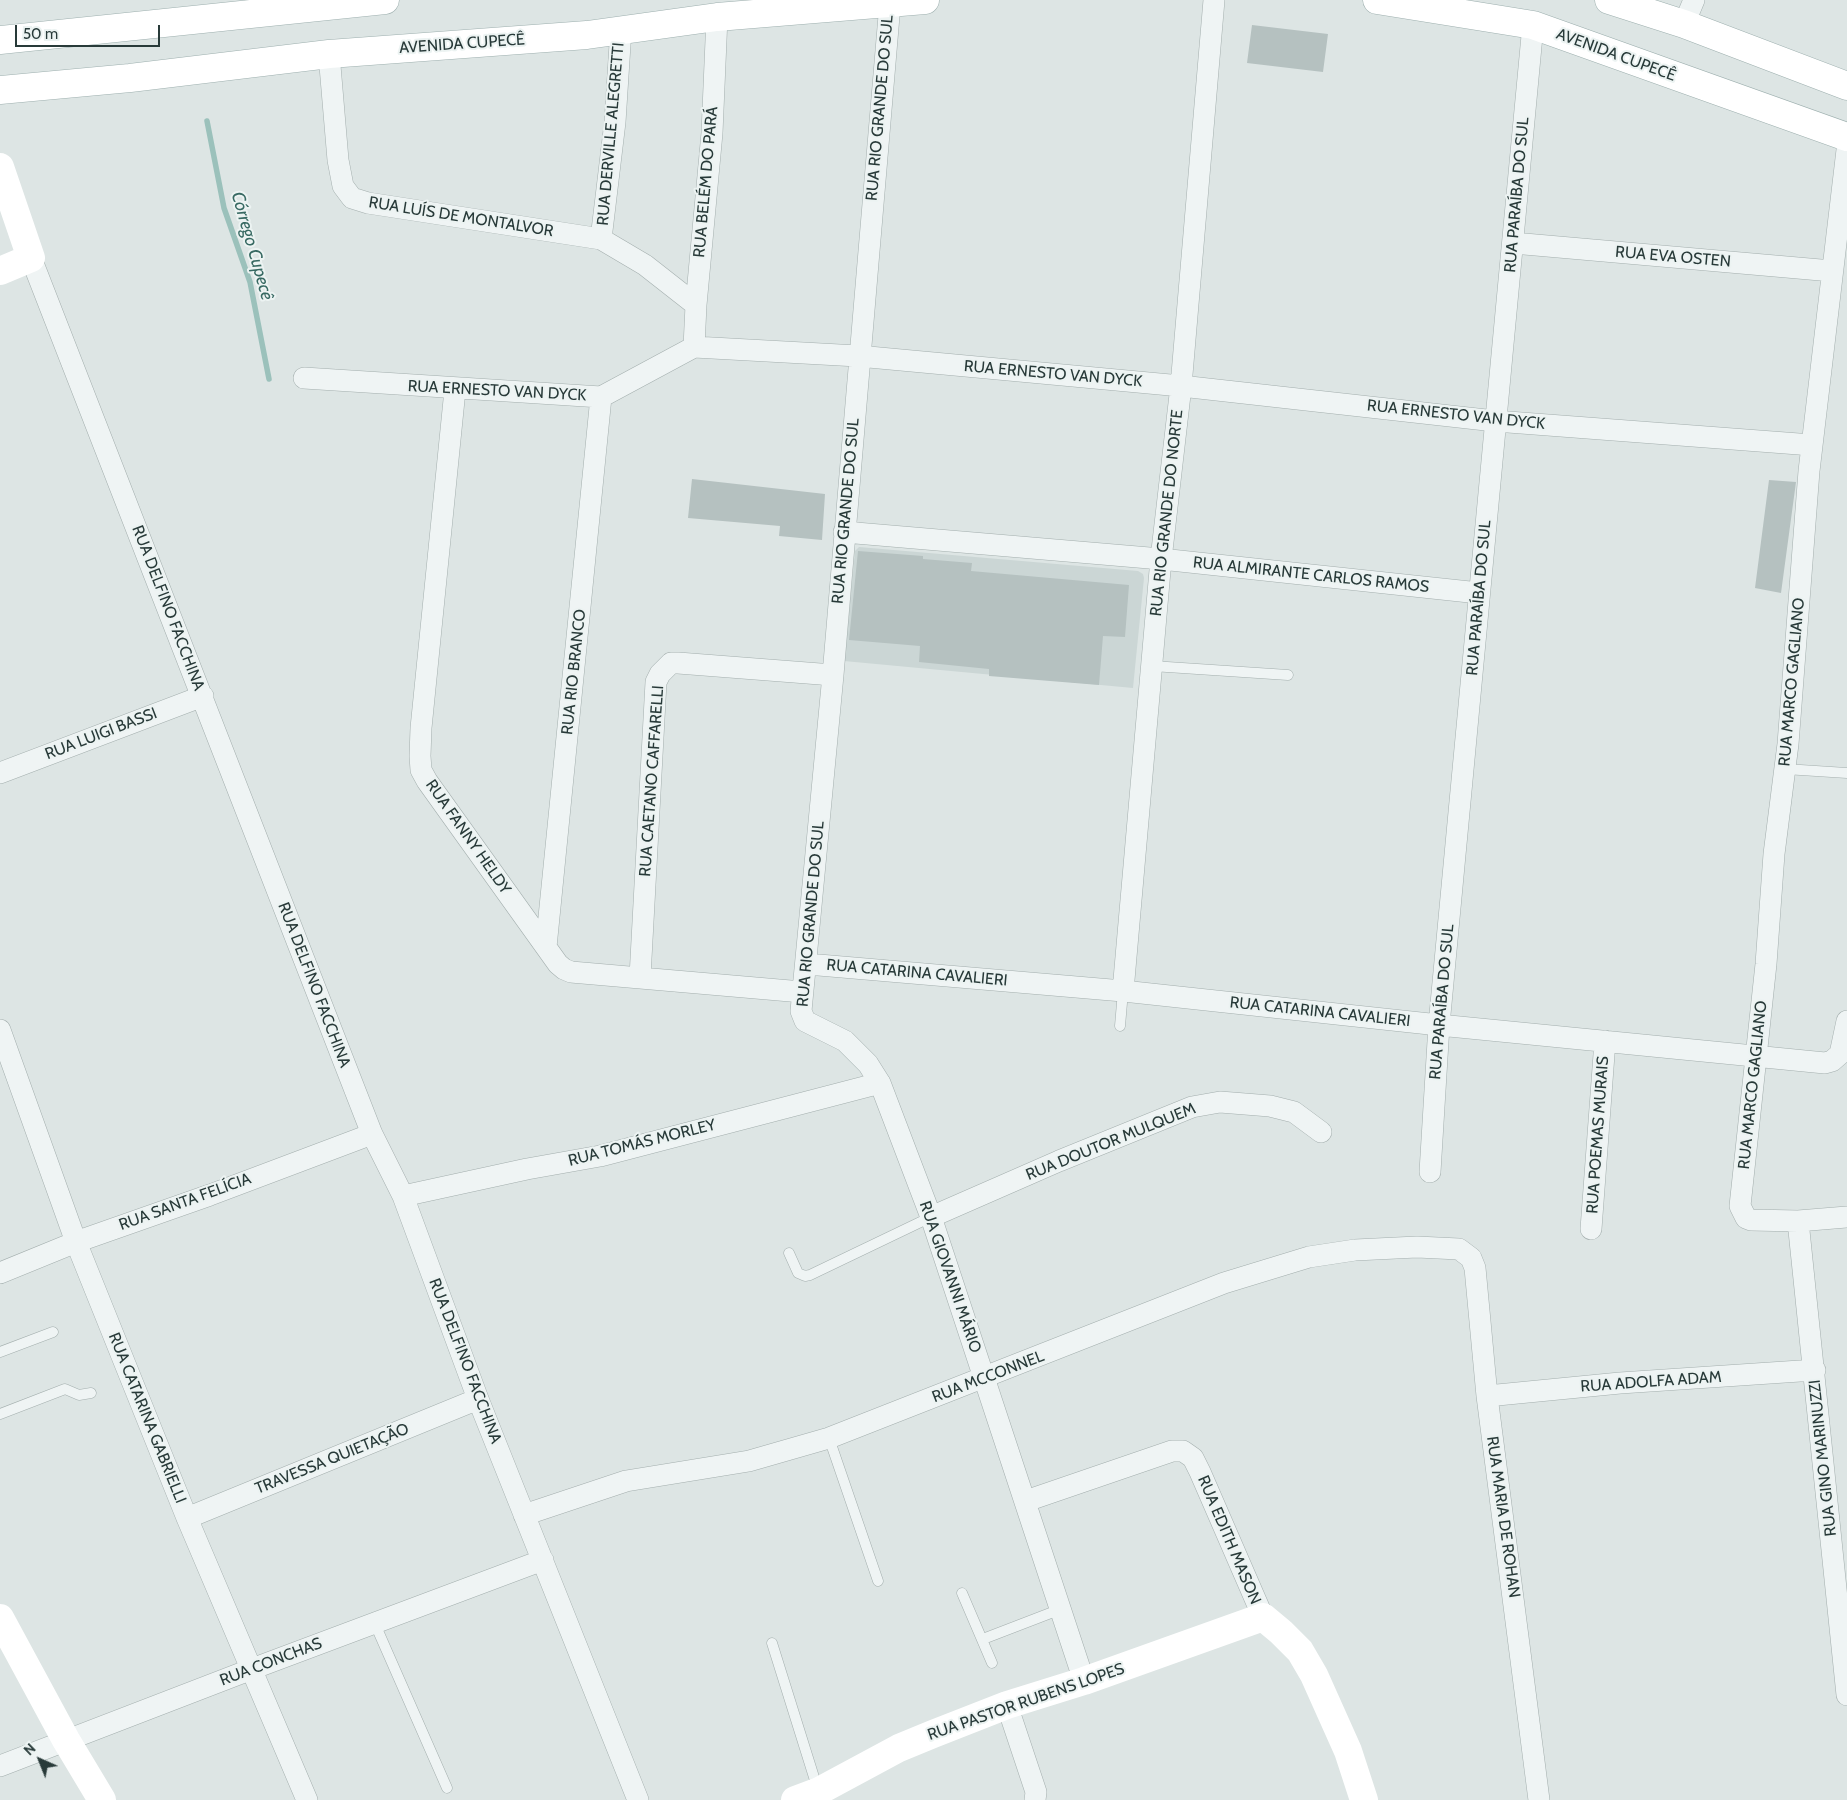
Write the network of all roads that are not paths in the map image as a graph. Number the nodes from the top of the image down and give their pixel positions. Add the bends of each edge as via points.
1 (385, 0) edge
2 (925, 0) edge
3 (1214, 0) edge
4 (1378, 0) edge
5 (1609, 0) edge
6 (890, 2) edge
7 (312, 3) edge
8 (1689, 12) edge
9 (717, 17) junction
10 (1533, 25) junction
11 (621, 29) junction
12 (0, 40) edge
13 (328, 54) junction
14 (1847, 86) edge
15 (0, 90) edge
16 (1847, 137) edge
17 (1847, 150) edge
18 (0, 167) edge
19 (601, 239) junction
20 (1514, 243) junction
21 (31, 258) junction
22 (0, 271) edge
23 (1832, 271) junction
24 (696, 305) junction
25 (694, 347) junction
26 (858, 356) junction
27 (304, 378) dead end
28 (1182, 386) junction
29 (455, 390) junction
30 (601, 397) junction
31 (1495, 421) junction
32 (1812, 445) junction
33 (844, 532) junction
34 (1161, 559) junction
35 (1479, 593) junction
36 (1152, 666) junction
37 (833, 675) junction
38 (1288, 675) dead end
39 (203, 696) junction
40 (1785, 769) junction
41 (0, 773) edge
42 (1847, 773) edge
43 (546, 947) junction
44 (807, 964) junction
45 (640, 977) junction
46 (1123, 991) junction
47 (802, 992) junction
48 (805, 1021) joint
49 (1847, 1021) edge
50 (1439, 1025) junction
51 (1120, 1026) dead end
52 (0, 1030) edge
53 (1605, 1041) junction
54 (1757, 1058) junction
55 (880, 1083) junction
56 (1321, 1132) dead end
57 (372, 1134) junction
58 (1430, 1172) dead end
59 (403, 1196) junction
60 (931, 1217) junction
61 (1847, 1217) edge
62 (1798, 1222) junction
63 (1591, 1229) dead end
64 (76, 1242) junction
65 (1451, 1248) joint
66 (789, 1253) dead end
67 (0, 1273) edge
68 (53, 1332) dead end
69 (0, 1352) edge
70 (1815, 1370) junction
71 (984, 1378) junction
72 (91, 1394) dead end
73 (1487, 1396) junction
74 (478, 1399) junction
75 (0, 1414) edge
76 (829, 1438) junction
77 (1026, 1501) junction
78 (524, 1515) junction
79 (187, 1518) junction
80 (544, 1560) junction
81 (878, 1581) dead end
82 (962, 1593) dead end
83 (1061, 1609) junction
84 (0, 1618) edge
85 (1262, 1618) junction
86 (375, 1624) junction
87 (983, 1639) junction
88 (772, 1643) dead end
89 (992, 1663) dead end
90 (252, 1669) junction
91 (1084, 1681) junction
92 (1847, 1695) edge
93 (1007, 1705) junction
94 (66, 1740) junction
95 (0, 1766) edge
96 (447, 1788) dead end
97 (807, 1795) edge
98 (102, 1800) edge
99 (307, 1800) edge
100 (638, 1800) edge
101 (1036, 1800) edge
102 (1364, 1800) edge
103 (1539, 1800) edge

1 - 7 main road
2 - 6 main road, AVENIDA CUPECÊ
3 - 28 street, RUA RIO GRANDE DO NORTE
4 - 10 main road, AVENIDA CUPECÊ
5 - 8 main road
6 - 9 main road, AVENIDA CUPECÊ
6 - 26 street, RUA RIO GRANDE DO SUL
7 - 12 main road
8 - 14 main road
9 - 11 main road, AVENIDA CUPECÊ
9 - 24 street, RUA BELÉM DO PARÁ via 712,133
10 - 16 main road, AVENIDA CUPECÊ
10 - 20 street, RUA PARAÍBA DO SUL
11 - 13 main road, AVENIDA CUPECÊ
11 - 19 street, RUA DERVILLE ALEGRETTI via 615,122
13 - 15 main road, AVENIDA CUPECÊ
13 - 19 street, RUA LUÍS DE MONTALVOR via 343,186 352,198 368,204
17 - 23 street, RUA MARCO GAGLIANO
18 - 21 main road, RUA DELFINO FACCHINA
19 - 24 street, RUA LUÍS DE MONTALVOR via 645,265
20 - 23 street, RUA EVA OSTEN
20 - 31 street, RUA PARAÍBA DO SUL
21 - 22 main road
21 - 39 street, RUA DELFINO FACCHINA
23 - 32 street, RUA MARCO GAGLIANO
24 - 25 street, RUA BELÉM DO PARÁ
25 - 26 street, RUA ERNESTO VAN DYCK
25 - 30 street, RUA ERNESTO VAN DYCK
26 - 28 street, RUA ERNESTO VAN DYCK
26 - 33 street, RUA RIO GRANDE DO SUL
27 - 29 street, RUA ERNESTO VAN DYCK
28 - 31 street, RUA ERNESTO VAN DYCK
28 - 34 street, RUA RIO GRANDE DO NORTE
29 - 30 street, RUA ERNESTO VAN DYCK
29 - 43 street, RUA FANNY HELDY via 421,728 421,770
30 - 43 street, RUA RIO BRANCO
31 - 32 street, RUA ERNESTO VAN DYCK
31 - 35 street, RUA PARAÍBA DO SUL
32 - 40 street, RUA MARCO GAGLIANO
33 - 34 street, RUA ALMIRANTE CARLOS RAMOS
33 - 37 street, RUA RIO GRANDE DO SUL
34 - 35 street, RUA ALMIRANTE CARLOS RAMOS
34 - 36 street, RUA RIO GRANDE DO NORTE
35 - 50 street, RUA PARAÍBA DO SUL
36 - 38 lane
36 - 46 street, RUA RIO GRANDE DO NORTE
37 - 44 street, RUA RIO GRANDE DO SUL
37 - 45 street, RUA CAETANO CAFFARELLI via 678,663 671,664 660,674 656,682
39 - 41 street, RUA LUIGI BASSI
39 - 57 street, RUA DELFINO FACCHINA
40 - 42 lane
40 - 54 street, RUA MARCO GAGLIANO via 1774,854
43 - 45 street, RUA FANNY HELDY via 558,964 571,972
44 - 46 street, RUA CATARINA CAVALIERI
44 - 47 street, RUA RIO GRANDE DO SUL
45 - 47 street, RUA FANNY HELDY
46 - 50 street, RUA CATARINA CAVALIERI
46 - 51 lane, RUA RIO GRANDE DO NORTE
47 - 48 street, RUA RIO GRANDE DO SUL via 801,1011
48 - 55 street, RUA GIOVANNI MÁRIO via 845,1042 868,1064
49 - 54 street, RUA CATARINA CAVALIERI via 1843,1048 1832,1061
50 - 53 street, RUA CATARINA CAVALIERI
50 - 58 street, RUA PARAÍBA DO SUL
52 - 64 street, RUA CATARINA GABRIELLI
53 - 54 street, RUA CATARINA CAVALIERI
53 - 63 street, RUA POEMAS MURAIS
54 - 62 street, RUA MARCO GAGLIANO via 1740,1206 1742,1214 1751,1220
55 - 59 street, RUA TOMÁS MORLEY via 600,1156
55 - 60 street, RUA GIOVANNI MÁRIO
56 - 60 street, RUA DOUTOR MULQUEM via 1294,1112 1270,1106 1220,1102 1192,1107
57 - 59 street, RUA DELFINO FACCHINA
57 - 64 street, RUA SANTA FELÍCIA
59 - 74 street, RUA DELFINO FACCHINA
60 - 66 lane via 805,1276 798,1273
60 - 71 street, RUA GIOVANNI MÁRIO
61 - 62 street
62 - 70 street, RUA GINO MARINUZZI
64 - 67 street, RUA SANTA FELÍCIA
64 - 79 street, RUA CATARINA GABRIELLI
65 - 71 street, RUA MCCONNEL via 1355,1250 1309,1257 1224,1283
65 - 73 street, RUA MARIA DE ROHAN via 1471,1258 1475,1268
68 - 69 lane
70 - 73 street, RUA ADOLFA ADAM
70 - 92 street, RUA GINO MARINUZZI
71 - 76 street, RUA MCCONNEL
71 - 77 street, RUA GIOVANNI MÁRIO
72 - 75 lane via 79,1395 65,1389
73 - 103 street, RUA MARIA DE ROHAN
74 - 78 street, RUA DELFINO FACCHINA
74 - 79 street, TRAVESSA QUIETAÇÃO
76 - 78 street, RUA MCCONNEL via 749,1461 626,1481
76 - 81 lane
77 - 83 street, RUA GIOVANNI MÁRIO
77 - 85 street, RUA EDITH MASON via 1172,1451 1183,1451 1193,1458 1200,1472
78 - 80 street, RUA DELFINO FACCHINA
79 - 90 street, RUA CATARINA GABRIELLI
80 - 86 street, RUA CONCHAS
80 - 100 street, RUA DELFINO FACCHINA
82 - 87 lane
83 - 87 lane
83 - 91 street, RUA GIOVANNI MÁRIO
84 - 94 main road
85 - 91 main road, RUA PASTOR RUBENS LOPES
85 - 102 main road, RUA EDITH MASON via 1300,1651 1314,1675 1348,1751
86 - 90 street, RUA CONCHAS
86 - 96 lane
87 - 89 lane
88 - 97 lane
90 - 94 street, RUA CONCHAS
90 - 99 street, RUA CATARINA GABRIELLI
91 - 93 main road, RUA PASTOR RUBENS LOPES
93 - 97 main road, RUA PASTOR RUBENS LOPES via 899,1748
93 - 101 street
94 - 95 street, RUA CONCHAS
94 - 98 main road

